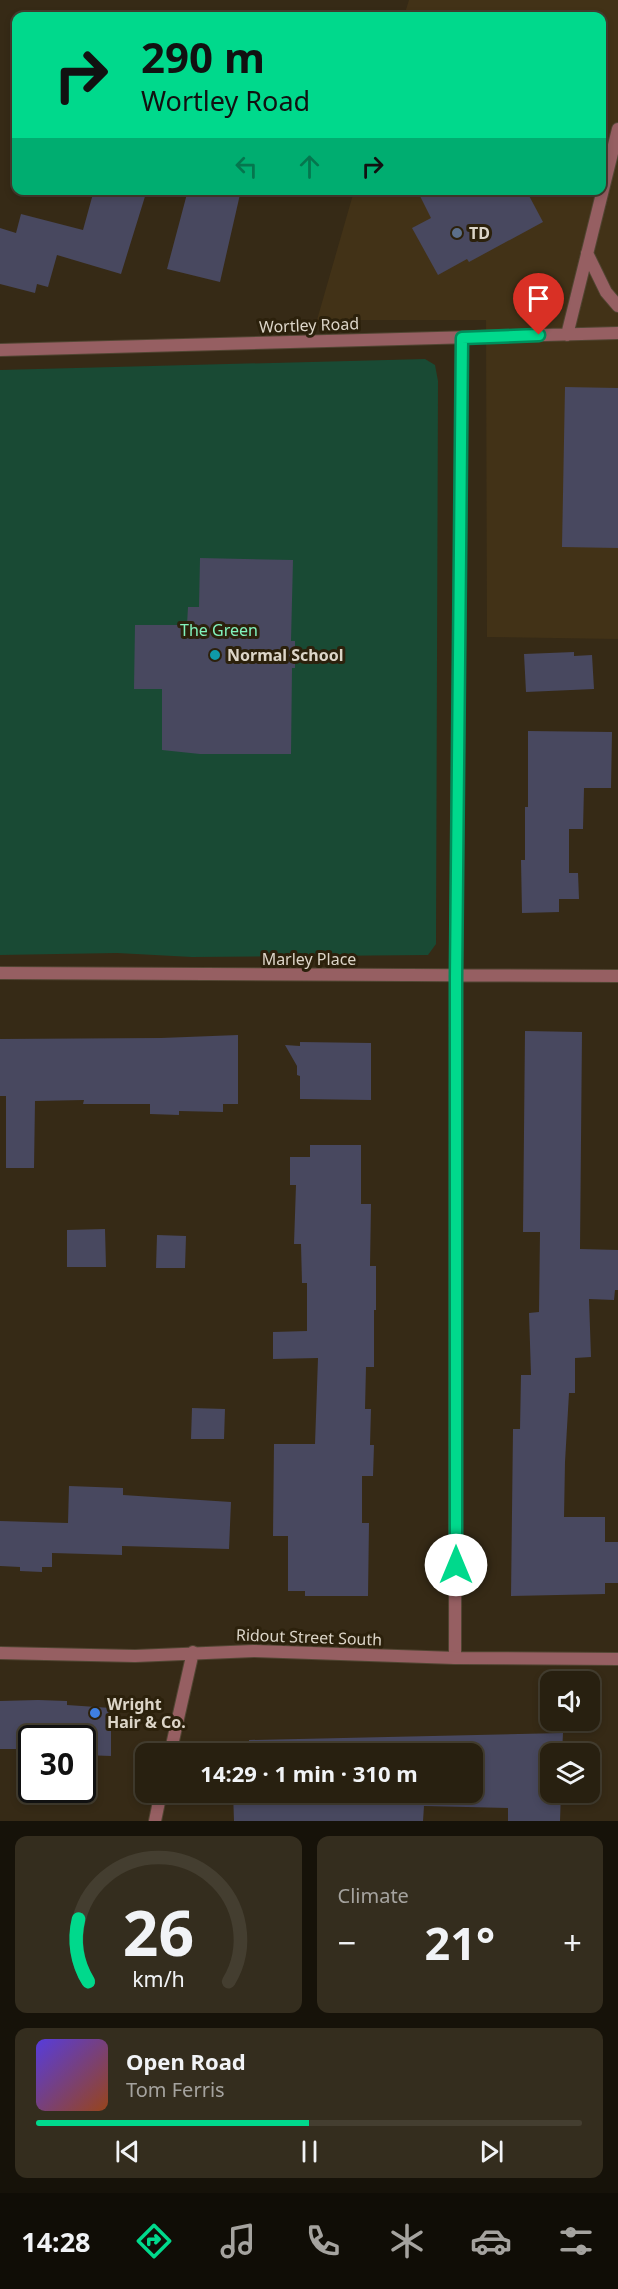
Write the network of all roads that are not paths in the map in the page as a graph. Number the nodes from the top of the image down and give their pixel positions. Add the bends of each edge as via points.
1 (618, 129) edge
2 (606, 177) edge
3 (602, 195) edge
4 (587, 253) junction
5 (618, 306) edge
6 (618, 333) edge
7 (567, 335) junction
8 (462, 338) junction
9 (0, 350) edge
10 (0, 973) edge
11 (618, 976) edge
12 (456, 977) junction
13 (193, 1652) junction
14 (0, 1653) edge
15 (456, 1658) junction
16 (618, 1659) edge
17 (172, 1743) edge
18 (159, 1803) edge
19 (155, 1821) edge

1 - 2 street
3 - 4 street
4 - 5 street via 606,292
4 - 7 street
6 - 7 street, Wortley Road
7 - 8 street, Wortley Road
8 - 9 street, Wortley Road
8 - 12 street
10 - 12 street, Marley Place
11 - 12 street, Marley Place
12 - 15 street
13 - 14 street, Ridout Street South via 135,1656
13 - 15 street, Ridout Street South
13 - 17 street
15 - 16 street, Ridout Street South
18 - 19 street

